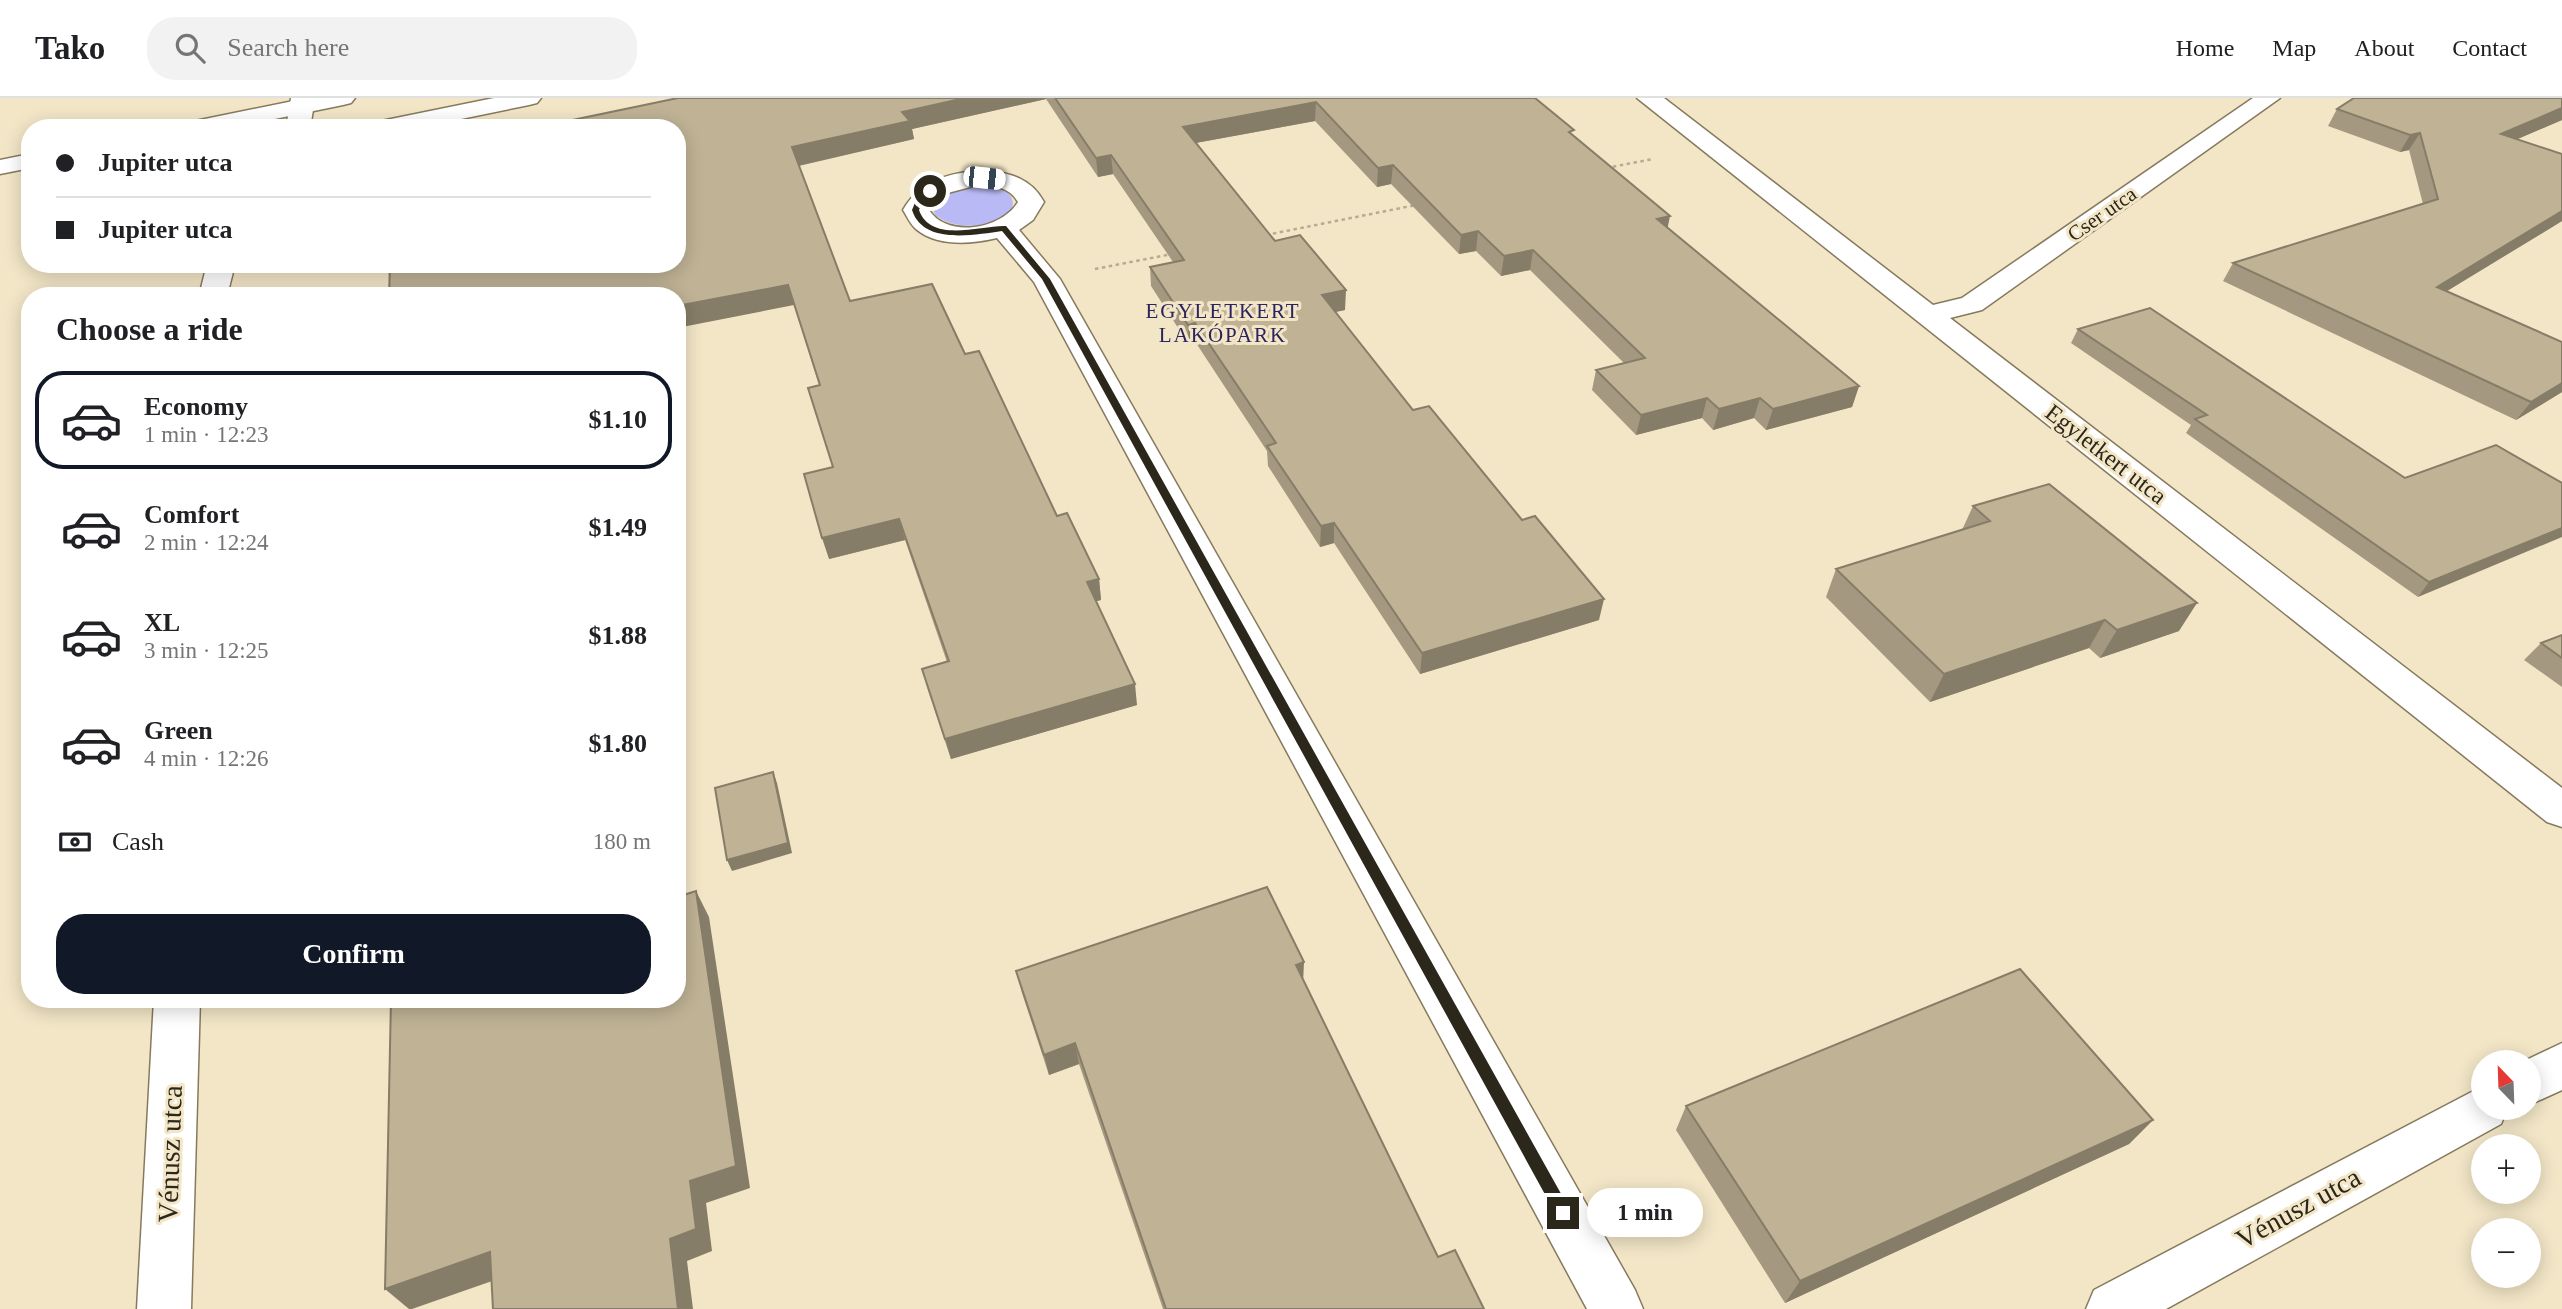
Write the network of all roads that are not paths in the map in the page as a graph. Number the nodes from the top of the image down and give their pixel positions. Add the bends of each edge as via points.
1 (343, 98) edge
2 (529, 98) edge
3 (1649, 98) edge
4 (2269, 98) edge
5 (301, 111) edge
6 (251, 119) edge
7 (425, 119) edge
8 (21, 163) edge
9 (0, 167) edge
10 (1003, 228) dead end
11 (1929, 315) junction
12 (2562, 811) edge
13 (177, 1008) edge
14 (2562, 1065) edge
15 (2541, 1076) edge
16 (2471, 1115) edge
17 (164, 1309) edge
18 (1616, 1309) edge
19 (2113, 1309) edge

1 - 5 street
2 - 7 street
3 - 11 street, Egyletkert utca
4 - 11 street, Cser utca via 1972,304
5 - 6 street
8 - 9 street
10 - 18 street via 1046,279
11 - 12 street, Egyletkert utca
13 - 17 street, Vénusz utca
14 - 15 street
16 - 19 street, Vénusz utca

